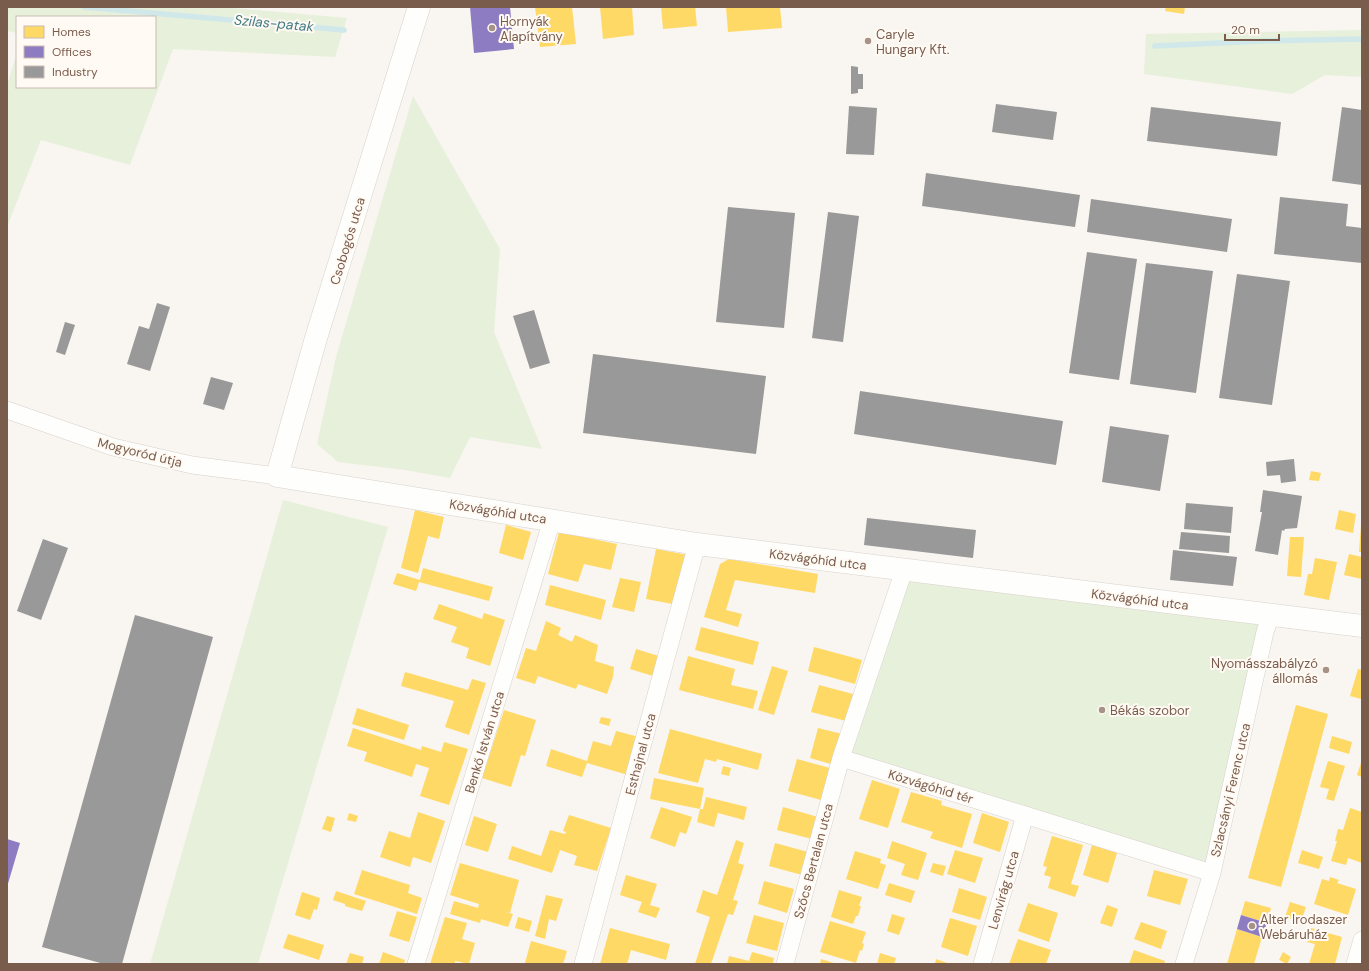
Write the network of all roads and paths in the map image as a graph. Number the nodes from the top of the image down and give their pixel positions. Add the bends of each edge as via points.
1 (420, 7) edge
2 (7, 410) edge
3 (277, 476) junction
4 (552, 520) junction
5 (697, 544) junction
6 (904, 570) junction
7 (1271, 615) junction
8 (1362, 626) edge
9 (841, 758) junction
10 (1025, 815) junction
11 (1212, 873) junction
12 (1362, 940) edge
13 (416, 964) edge
14 (583, 964) edge
15 (785, 964) edge
16 (982, 964) edge
17 (1184, 964) edge
18 (1355, 964) edge

1 - 3 street, Csobogós utca via 316,338
2 - 3 street, Mogyoród útja via 113,447 192,465
3 - 4 street, Közvágóhíd utca
4 - 5 street, Közvágóhíd utca
4 - 13 street, Benkő István utca
5 - 6 street, Közvágóhíd utca
5 - 14 street, Esthajnal utca
6 - 7 street, Közvágóhíd utca
6 - 9 street
7 - 8 street, Közvágóhíd utca
7 - 11 street, Szlacsányi Ferenc utca
9 - 10 street, Közvágóhíd tér
9 - 15 street, Szőcs Bertalan utca
10 - 11 street, Közvágóhíd tér
10 - 16 street, Lenvirág utca
11 - 17 street, Szlacsányi Ferenc utca
12 - 18 street

